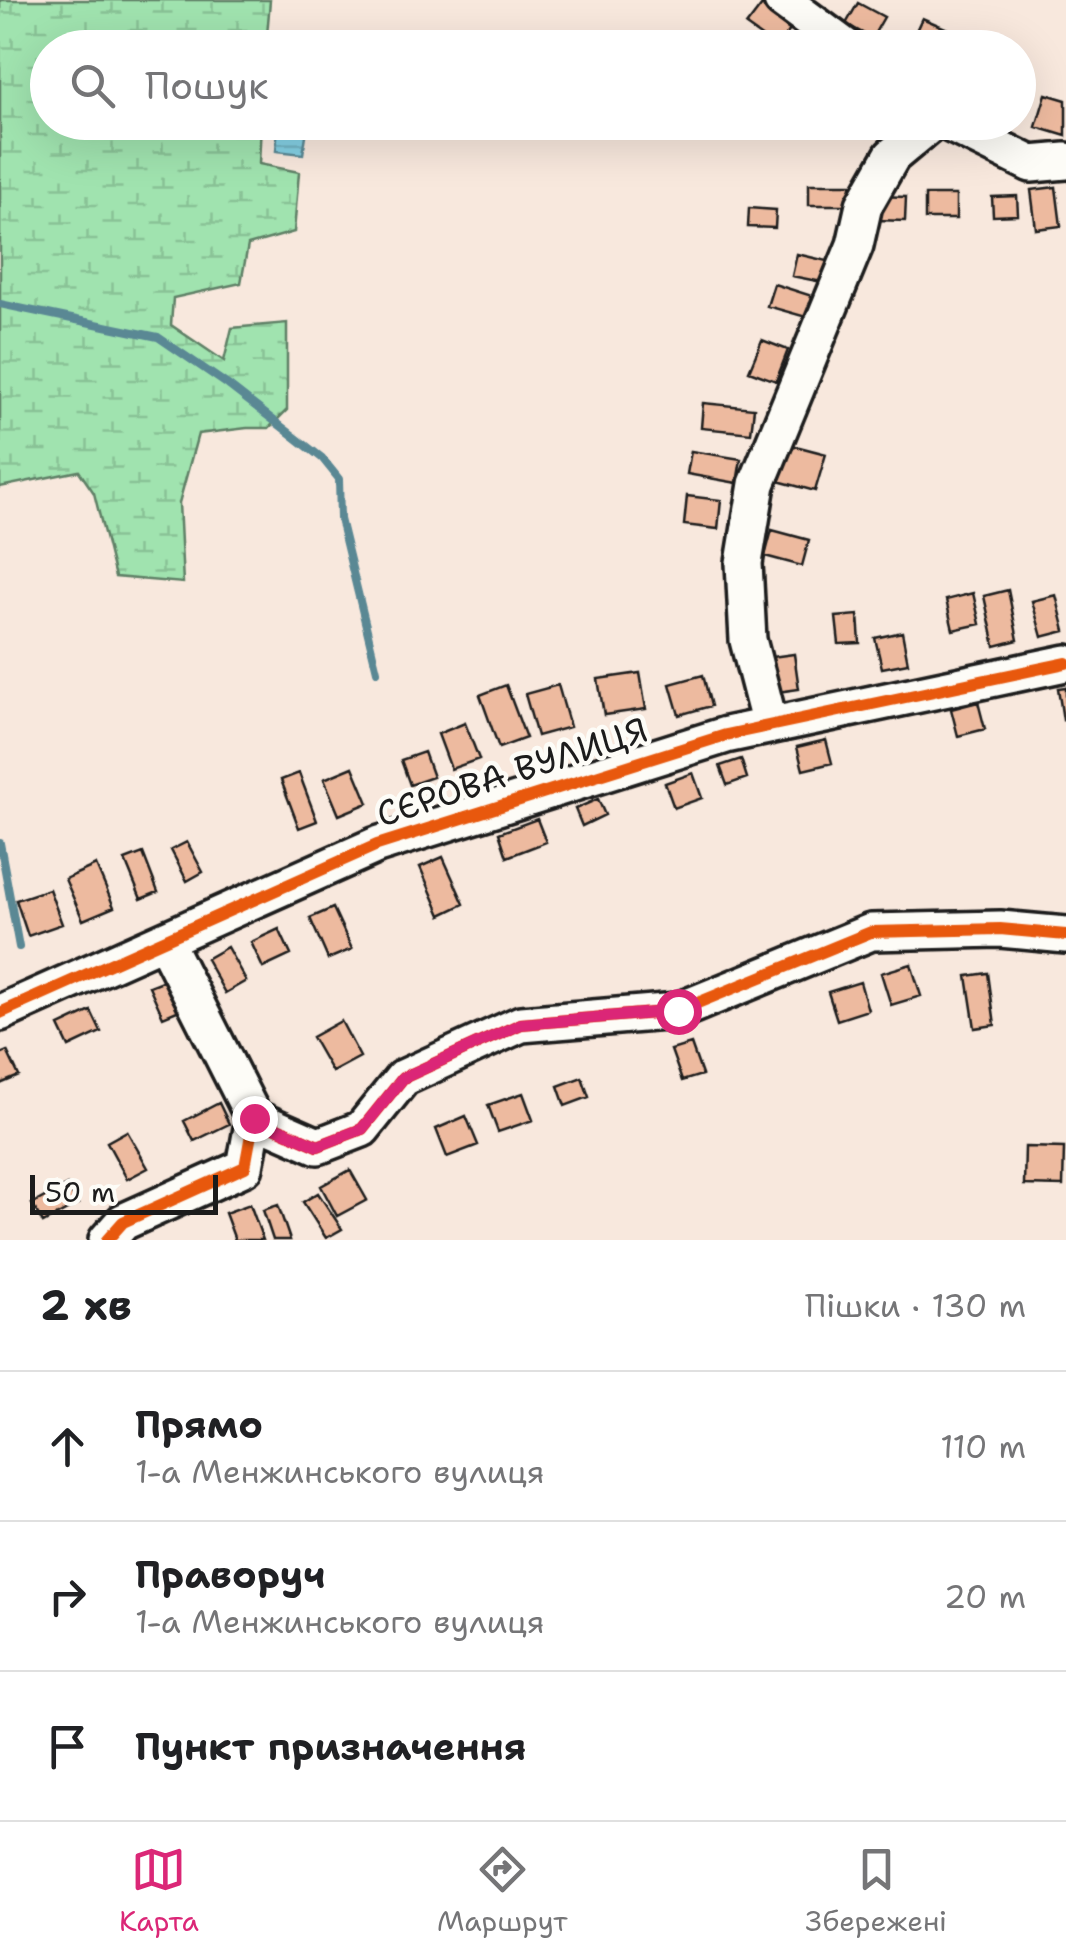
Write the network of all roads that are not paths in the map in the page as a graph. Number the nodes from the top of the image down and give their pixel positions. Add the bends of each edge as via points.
1 (782, 0) edge
2 (823, 30) edge
3 (911, 140) edge
4 (982, 140) edge
5 (1066, 162) edge
6 (1066, 662) edge
7 (770, 725) junction
8 (1066, 935) edge
9 (164, 940) junction
10 (0, 1013) edge
11 (254, 1118) junction
12 (108, 1240) edge

1 - 2 street
3 - 7 street via 892,156 864,205 855,245 757,484 744,563 748,640
4 - 5 street via 1031,164
6 - 7 street, СЄРОВА ВУЛИЦЯ
7 - 9 street, СЄРОВА ВУЛИЦЯ via 377,845
8 - 11 street via 1000,928 871,932 678,1011 521,1024 403,1078 362,1129 318,1146
9 - 10 street, СЄРОВА ВУЛИЦЯ
9 - 11 street
11 - 12 street via 245,1167 123,1222

